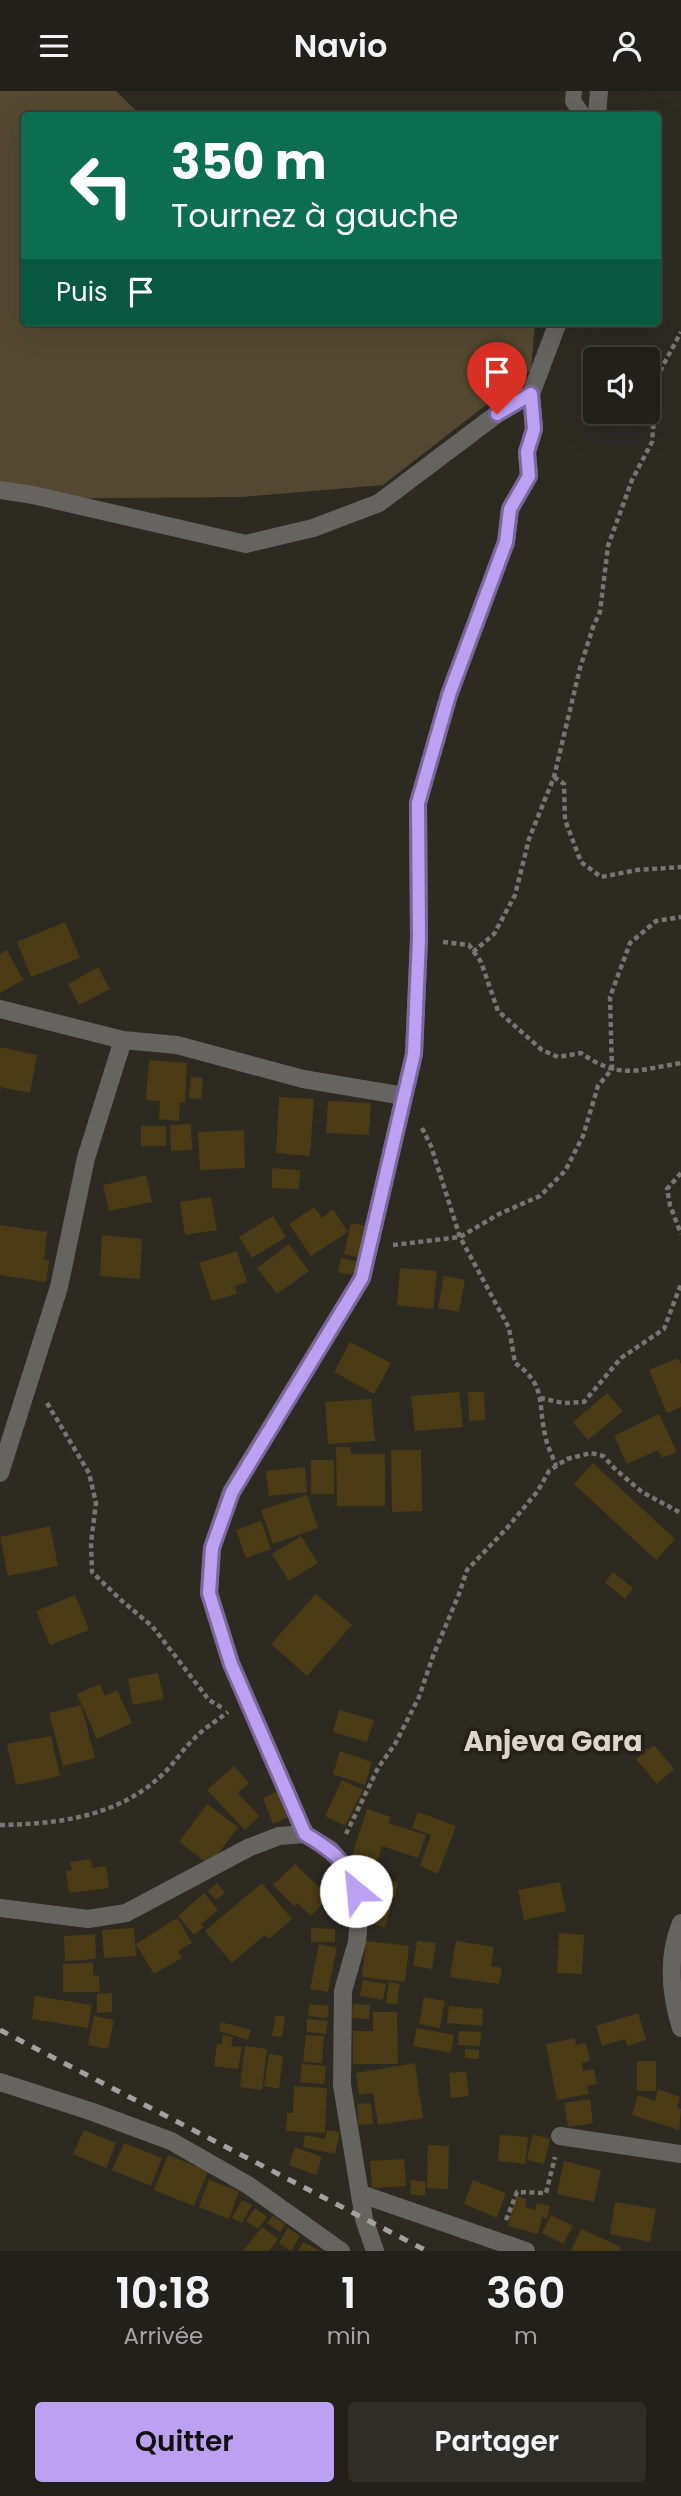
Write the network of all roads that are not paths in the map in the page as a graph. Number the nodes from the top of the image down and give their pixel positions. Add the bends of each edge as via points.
1 (574, 91) edge
2 (599, 91) edge
3 (581, 112) edge
4 (597, 112) edge
5 (556, 326) edge
6 (531, 394) junction
7 (0, 490) edge
8 (0, 1009) edge
9 (123, 1040) junction
10 (404, 1096) junction
11 (0, 1473) edge
12 (305, 1834) junction
13 (0, 1908) edge
14 (681, 1923) edge
15 (681, 2028) edge
16 (0, 2082) edge
17 (560, 2136) road end
18 (681, 2154) edge
19 (361, 2194) junction
20 (341, 2251) edge
21 (375, 2251) edge
22 (526, 2251) edge

1 - 3 lane via 573,101
2 - 4 street
5 - 6 street
6 - 7 street via 497,414 379,503 313,528 246,544
6 - 10 street via 534,429 527,452 529,476 510,509 506,542 449,695 418,803 414,1054
8 - 9 street
9 - 10 street via 177,1045 303,1079
9 - 11 street via 86,1159 59,1287
10 - 12 street via 362,1278 232,1492 212,1548 209,1593 231,1664
12 - 13 street via 279,1836 247,1849 126,1913 88,1919
12 - 19 street via 331,1850 353,1878 360,1905 357,1942 344,1991 342,2085
14 - 15 street via 670,1965
16 - 20 street via 171,2141 248,2185
17 - 18 street
19 - 21 street
19 - 22 street

